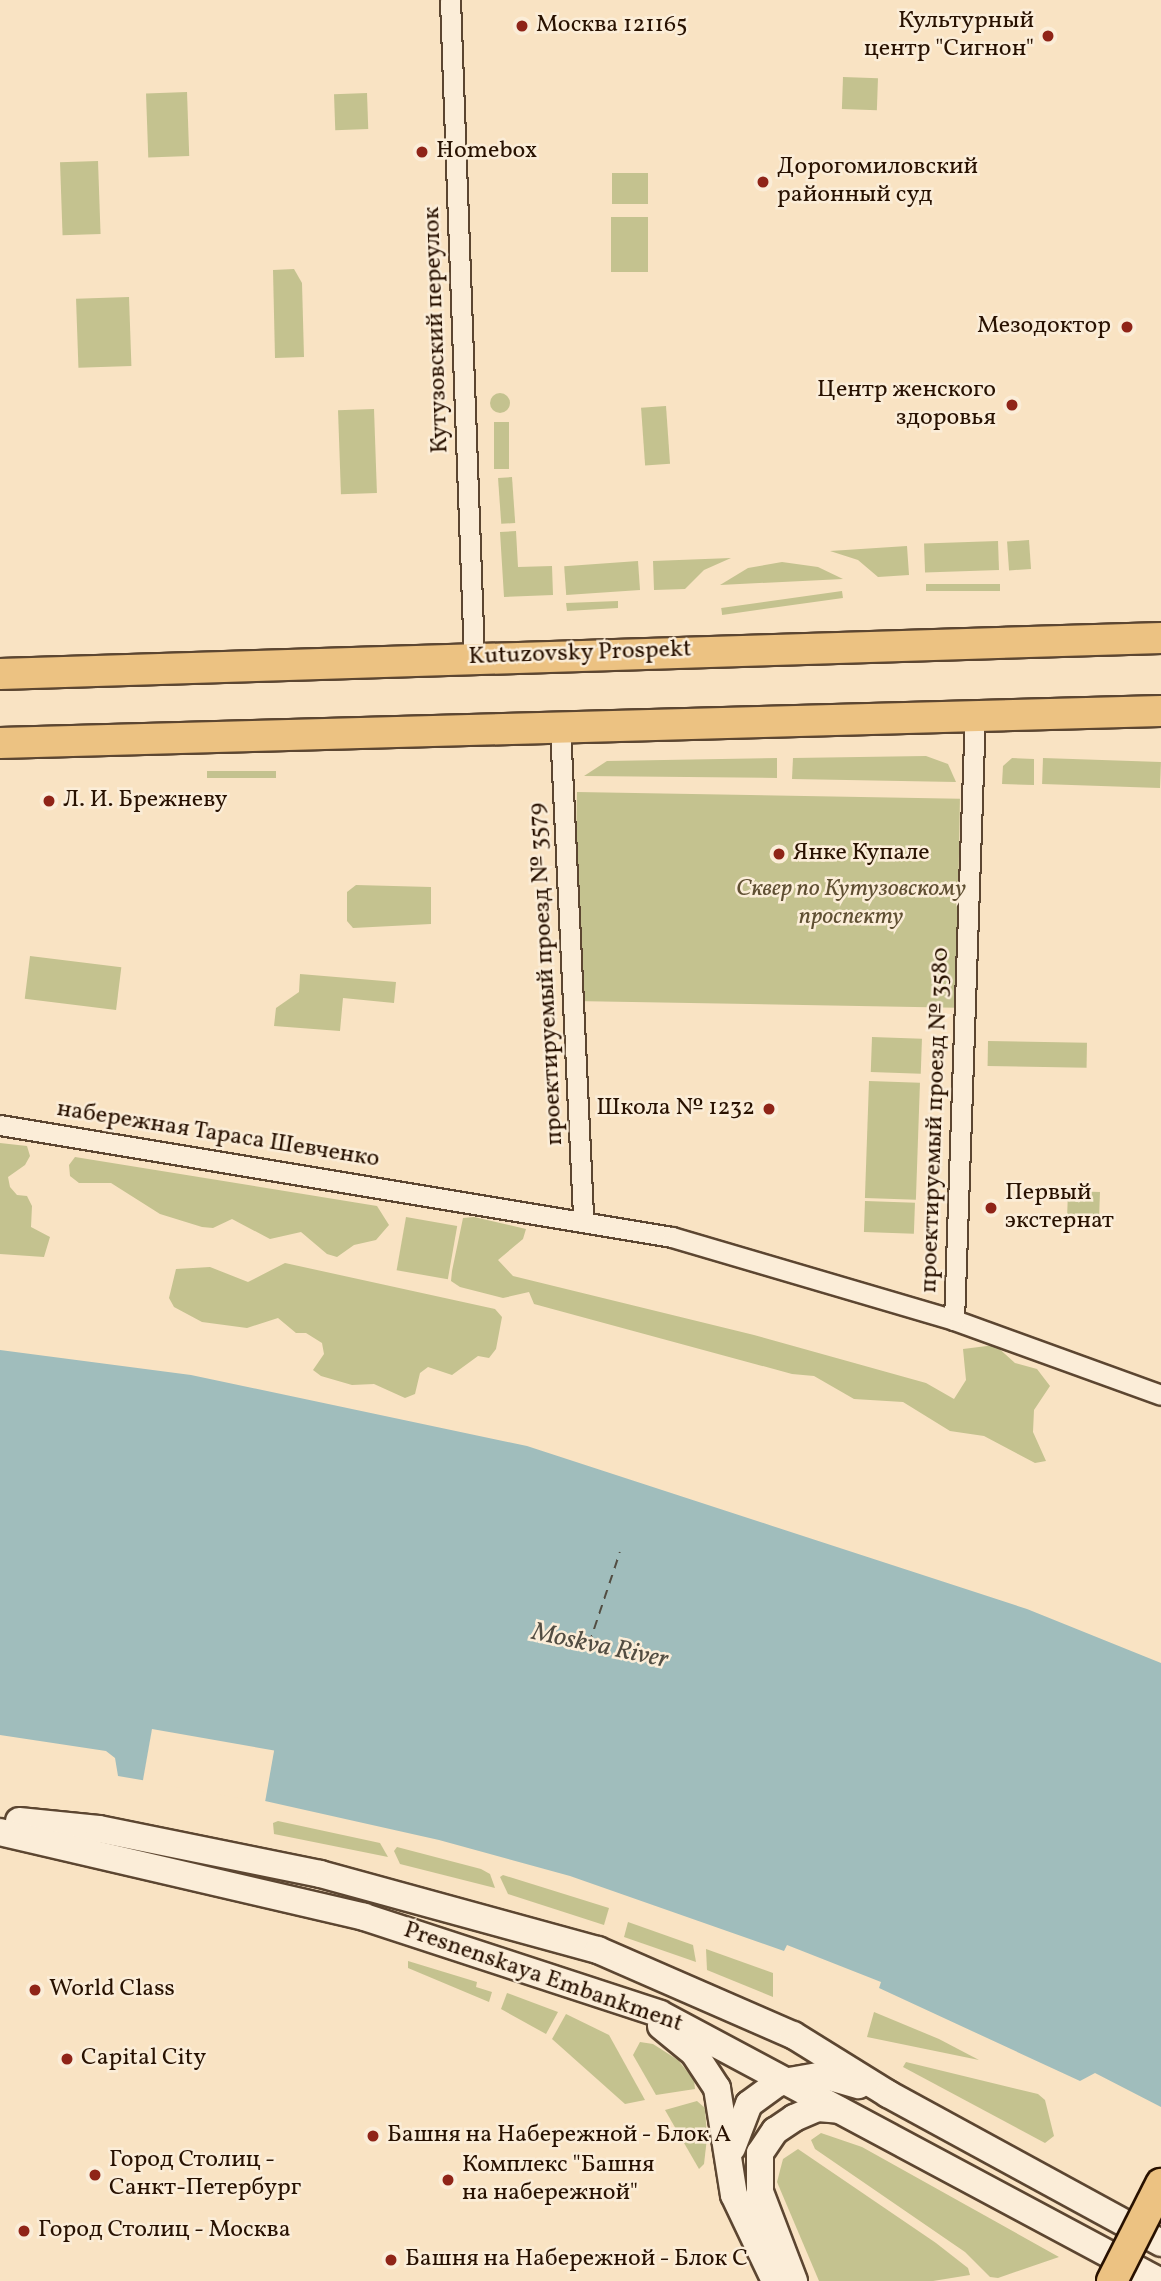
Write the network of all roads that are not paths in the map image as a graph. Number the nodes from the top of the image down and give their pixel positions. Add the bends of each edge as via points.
1 (450, 0) edge
2 (1161, 638) edge
3 (474, 658) junction
4 (0, 674) edge
5 (1161, 711) edge
6 (975, 713) junction
7 (560, 727) junction
8 (0, 743) edge
9 (0, 1125) edge
10 (583, 1220) junction
11 (954, 1320) junction
12 (1161, 1395) edge
13 (0, 1819) edge
14 (0, 1832) edge
15 (610, 1997) junction
16 (786, 2080) junction
17 (888, 2094) junction
18 (846, 2112) junction
19 (730, 2178) junction
20 (1161, 2184) edge
21 (1161, 2243) edge
22 (775, 2281) edge
23 (794, 2281) edge
24 (1112, 2281) edge
25 (1159, 2281) edge

1 - 3 street, Кутузовский переулок
2 - 3 main road, Kutuzovsky Prospekt
3 - 4 main road, Kutuzovsky Prospekt
5 - 6 main road
6 - 7 main road
6 - 11 street, проектируемый проезд № 3580
7 - 8 main road
7 - 10 street, проектируемый проезд № 3579
9 - 10 street
10 - 11 street via 672,1237
11 - 12 street
13 - 17 main road, Presnenskaya Embankment via 99,1829 320,1874 541,1932 598,1950 748,2012
14 - 15 main road, Presnenskaya Embankment via 364,1917
15 - 16 main road, Presnenskaya Embankment via 660,2014
15 - 19 main road via 677,2037 708,2071 723,2108
16 - 17 main road via 823,2075
16 - 18 main road, Presnenskaya Embankment
16 - 19 main road via 749,2104 733,2140
17 - 21 main road, Presnenskaya Embankment
18 - 23 main road via 829,2106 805,2112 775,2131 760,2153 761,2192
18 - 25 main road, Presnenskaya Embankment
19 - 22 main road via 742,2216
20 - 24 main road, bridge

